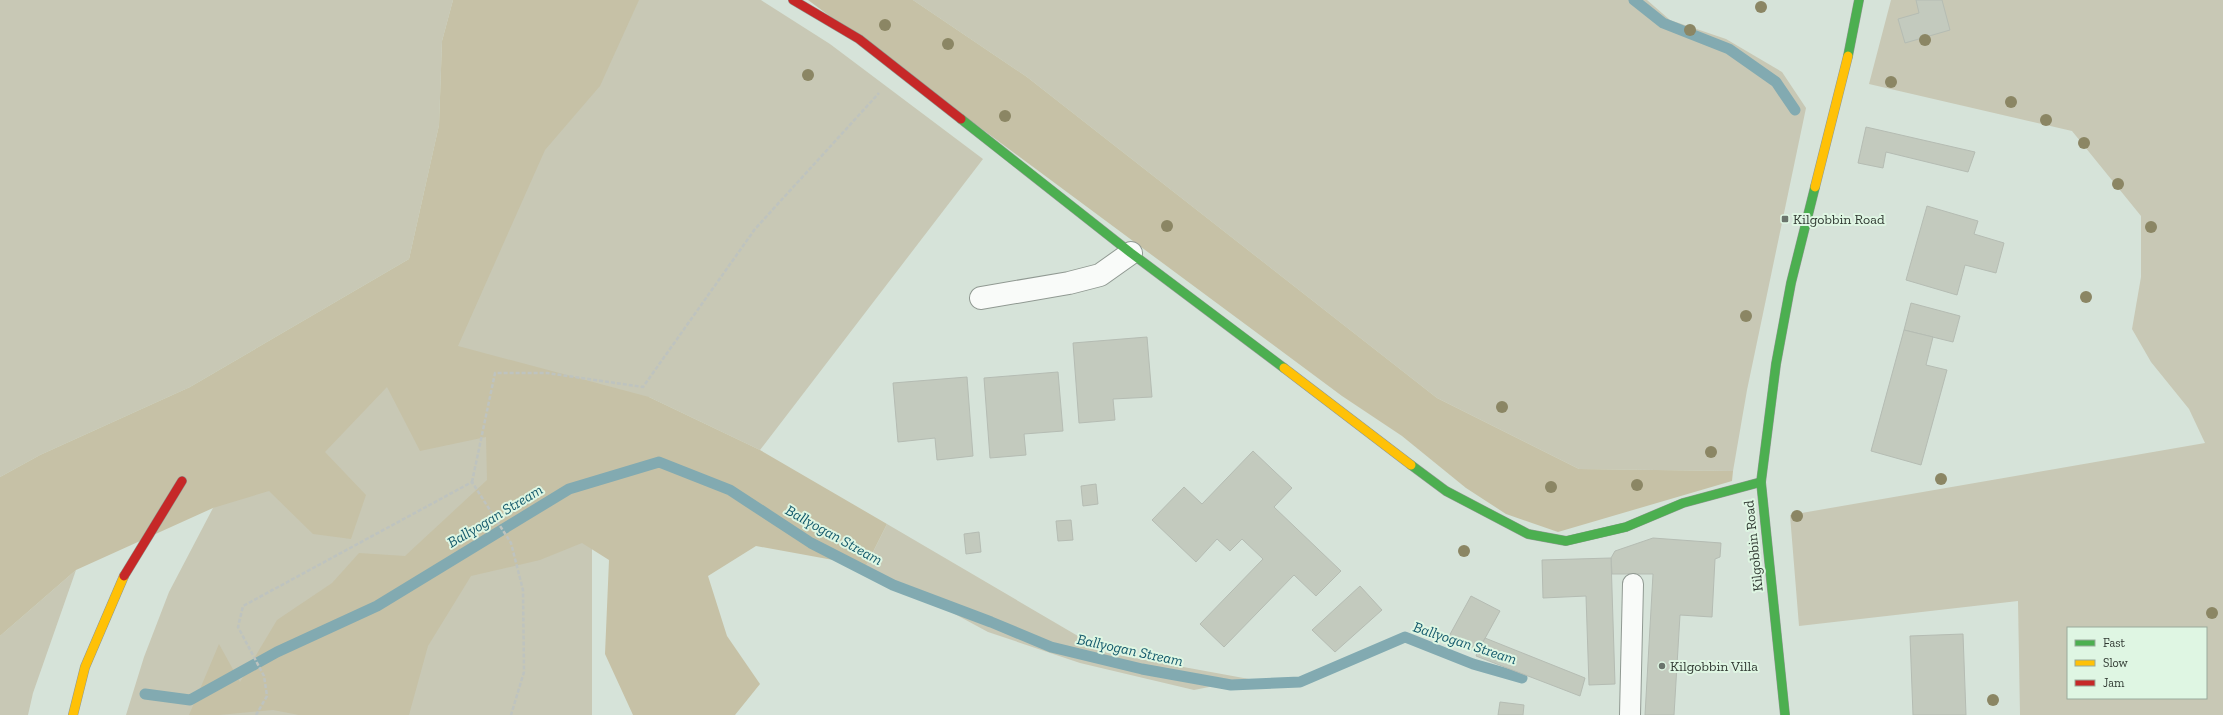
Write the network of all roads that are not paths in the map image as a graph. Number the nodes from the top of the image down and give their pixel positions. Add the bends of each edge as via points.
1 (793, 0) edge
2 (1859, 0) edge
3 (1131, 253) junction
4 (980, 298) dead end
5 (182, 481) dead end
6 (1761, 482) junction
7 (1632, 584) dead end
8 (73, 715) edge
9 (1630, 715) edge
10 (1785, 715) edge

1 - 3 street via 859,39
2 - 6 street, Kilgobbin Road via 1851,43 1791,283 1776,364
3 - 4 street via 1100,275
3 - 6 street via 1446,491 1528,534 1566,541 1626,527 1683,503
5 - 8 street via 127,569 85,667
6 - 10 street, Kilgobbin Road
7 - 9 lane

